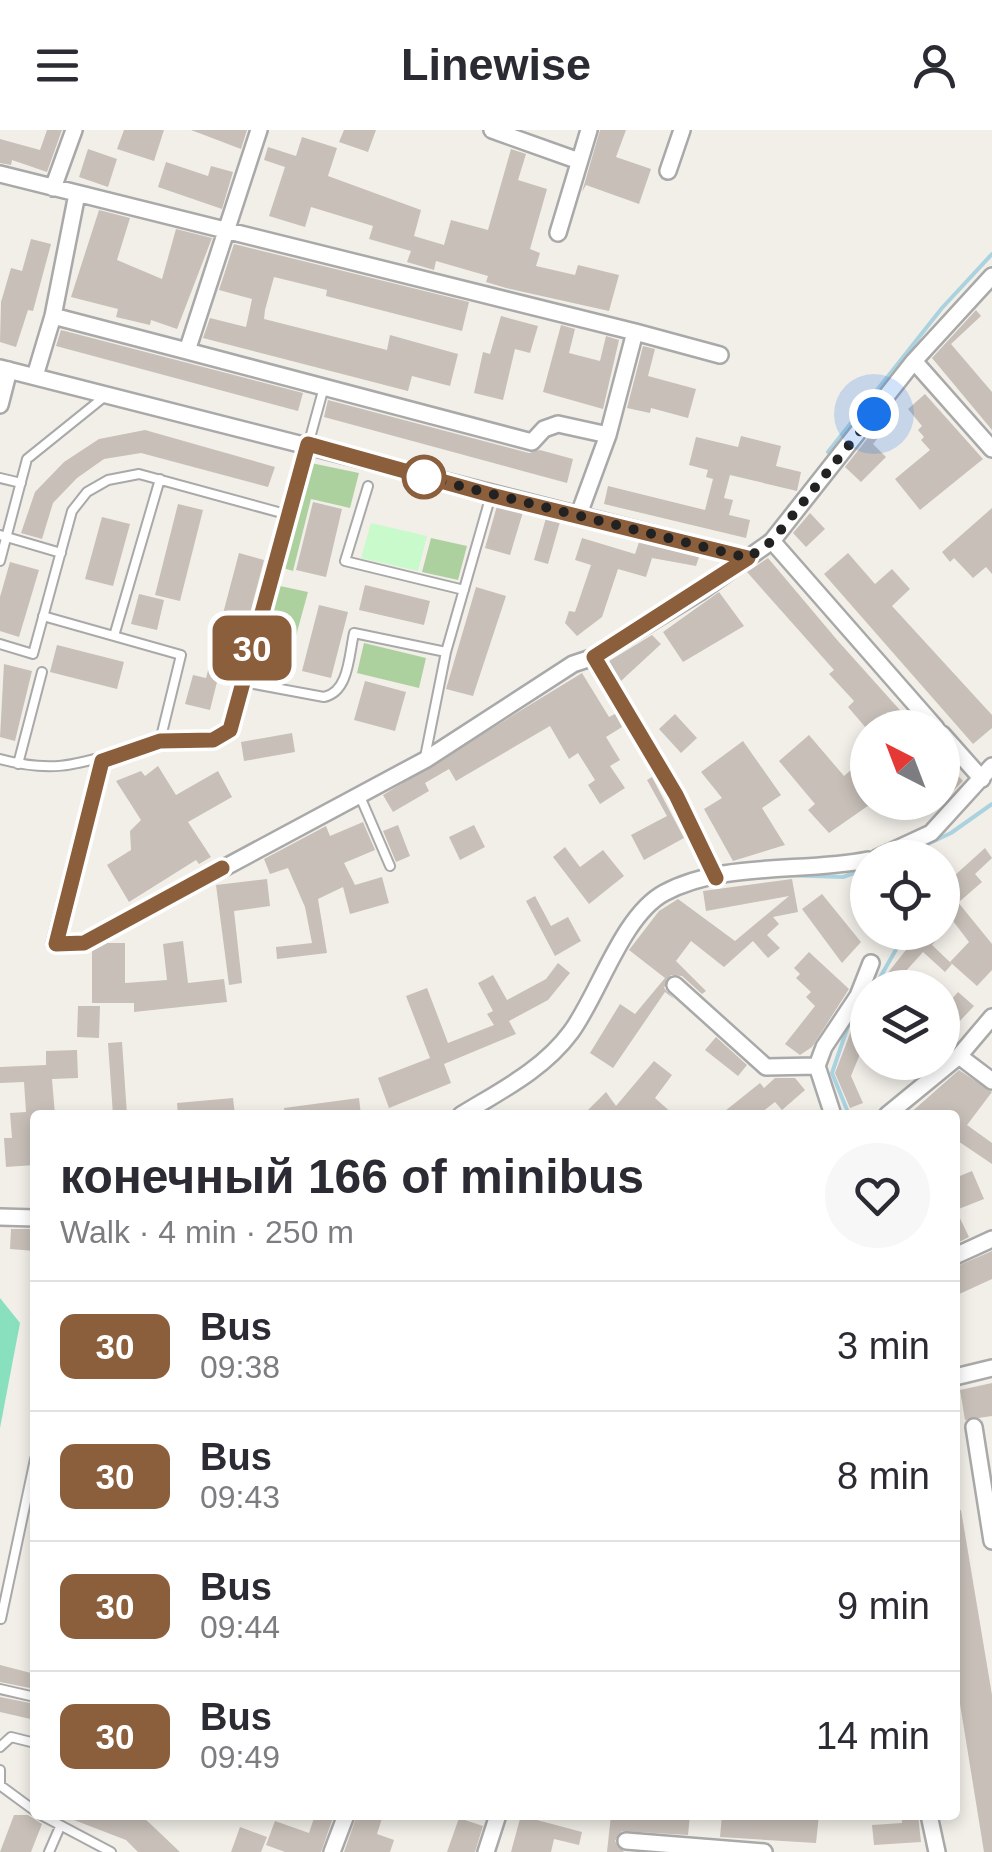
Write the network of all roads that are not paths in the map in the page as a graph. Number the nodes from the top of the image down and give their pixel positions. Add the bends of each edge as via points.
1 (74, 130) edge
2 (260, 130) edge
3 (492, 130) edge
4 (589, 130) edge
5 (682, 130) edge
6 (579, 161) junction
7 (668, 171) dead end
8 (0, 174) edge
9 (52, 188) junction
10 (77, 194) junction
11 (224, 230) junction
12 (558, 233) dead end
13 (992, 276) edge
14 (53, 316) junction
15 (639, 333) junction
16 (187, 351) junction
17 (720, 355) dead end
18 (914, 361) junction
19 (4, 369) edge
20 (35, 376) junction
21 (324, 388) junction
22 (108, 394) junction
23 (0, 405) edge
24 (608, 435) junction
25 (308, 444) junction
26 (992, 450) edge
27 (0, 478) edge
28 (160, 479) junction
29 (21, 483) junction
30 (368, 486) dead end
31 (491, 495) junction
32 (289, 514) junction
33 (579, 514) junction
34 (0, 535) edge
35 (772, 541) junction
36 (61, 553) junction
37 (748, 558) junction
38 (0, 562) edge
39 (464, 590) junction
40 (44, 616) junction
41 (114, 636) junction
42 (0, 644) edge
43 (446, 652) junction
44 (594, 657) junction
45 (42, 672) dead end
46 (243, 682) junction
47 (920, 710) edge
48 (160, 741) junction
49 (960, 750) edge
50 (0, 758) edge
51 (424, 760) junction
52 (102, 761) junction
53 (18, 764) junction
54 (987, 773) edge
55 (359, 794) junction
56 (917, 840) edge
57 (850, 862) edge
58 (390, 866) dead end
59 (716, 878) junction
60 (871, 963) dead end
61 (674, 985) dead end
62 (992, 1017) edge
63 (960, 1055) edge
64 (960, 1057) edge
65 (817, 1066) junction
66 (930, 1080) edge
67 (992, 1081) edge
68 (469, 1110) edge
69 (831, 1110) edge
70 (893, 1110) edge
71 (0, 1217) edge
72 (30, 1218) edge
73 (992, 1239) edge
74 (960, 1254) edge
75 (992, 1368) edge
76 (960, 1376) edge
77 (974, 1427) dead end
78 (30, 1483) edge
79 (992, 1541) edge
80 (1, 1619) edge
81 (0, 1689) edge
82 (30, 1697) edge
83 (4, 1737) edge
84 (30, 1742) edge
85 (0, 1747) edge
86 (0, 1770) edge
87 (1, 1786) edge
88 (30, 1807) edge
89 (48, 1820) edge
90 (344, 1820) edge
91 (496, 1820) edge
92 (930, 1820) edge
93 (59, 1828) junction
94 (626, 1841) dead end
95 (50, 1852) edge
96 (110, 1852) edge
97 (332, 1852) edge
98 (486, 1852) edge
99 (764, 1852) edge
100 (938, 1852) edge

1 - 9 street
2 - 11 street
3 - 6 street
4 - 6 street
5 - 7 street
6 - 12 street
8 - 9 street
9 - 10 street
10 - 11 street
10 - 14 street
11 - 15 street
11 - 16 street
13 - 18 street
14 - 16 street
14 - 20 street
15 - 17 street
15 - 24 street
16 - 21 street
18 - 26 street
18 - 35 street
19 - 20 street
19 - 23 street
20 - 22 street
21 - 24 street via 532,442 558,424
21 - 25 lane
22 - 25 street
22 - 29 lane via 27,459
24 - 33 street
25 - 31 street
25 - 32 lane
27 - 29 lane
28 - 32 lane
28 - 36 lane via 138,474 88,492 72,511
28 - 41 lane
29 - 38 lane
30 - 39 lane via 345,561
31 - 33 street
31 - 39 lane
32 - 46 lane
33 - 37 street
34 - 36 lane
35 - 37 street
35 - 47 street
36 - 40 lane
37 - 44 street
39 - 43 lane
40 - 41 lane
40 - 42 lane via 33,654
41 - 48 lane via 182,655
43 - 46 lane via 354,633 342,686 330,697
43 - 51 lane
44 - 51 street
44 - 59 street via 676,795
45 - 53 lane
46 - 48 lane via 224,735
48 - 52 lane
49 - 54 street
50 - 53 lane
51 - 55 street
52 - 53 lane via 60,768
52 - 55 street via 56,944 84,943
54 - 56 street via 932,833
55 - 58 lane
57 - 59 street
59 - 68 street via 655,898 565,1039 531,1071
60 - 65 street
61 - 65 street via 766,1067
62 - 63 street
64 - 67 street
65 - 69 street
66 - 70 street
71 - 72 street
73 - 74 street
75 - 76 street
77 - 79 street
78 - 80 lane
81 - 82 lane
83 - 84 lane
83 - 85 lane
86 - 87 lane
87 - 88 lane
89 - 93 lane
90 - 97 street
91 - 98 street
92 - 100 street
93 - 95 lane
93 - 96 lane
94 - 99 street

